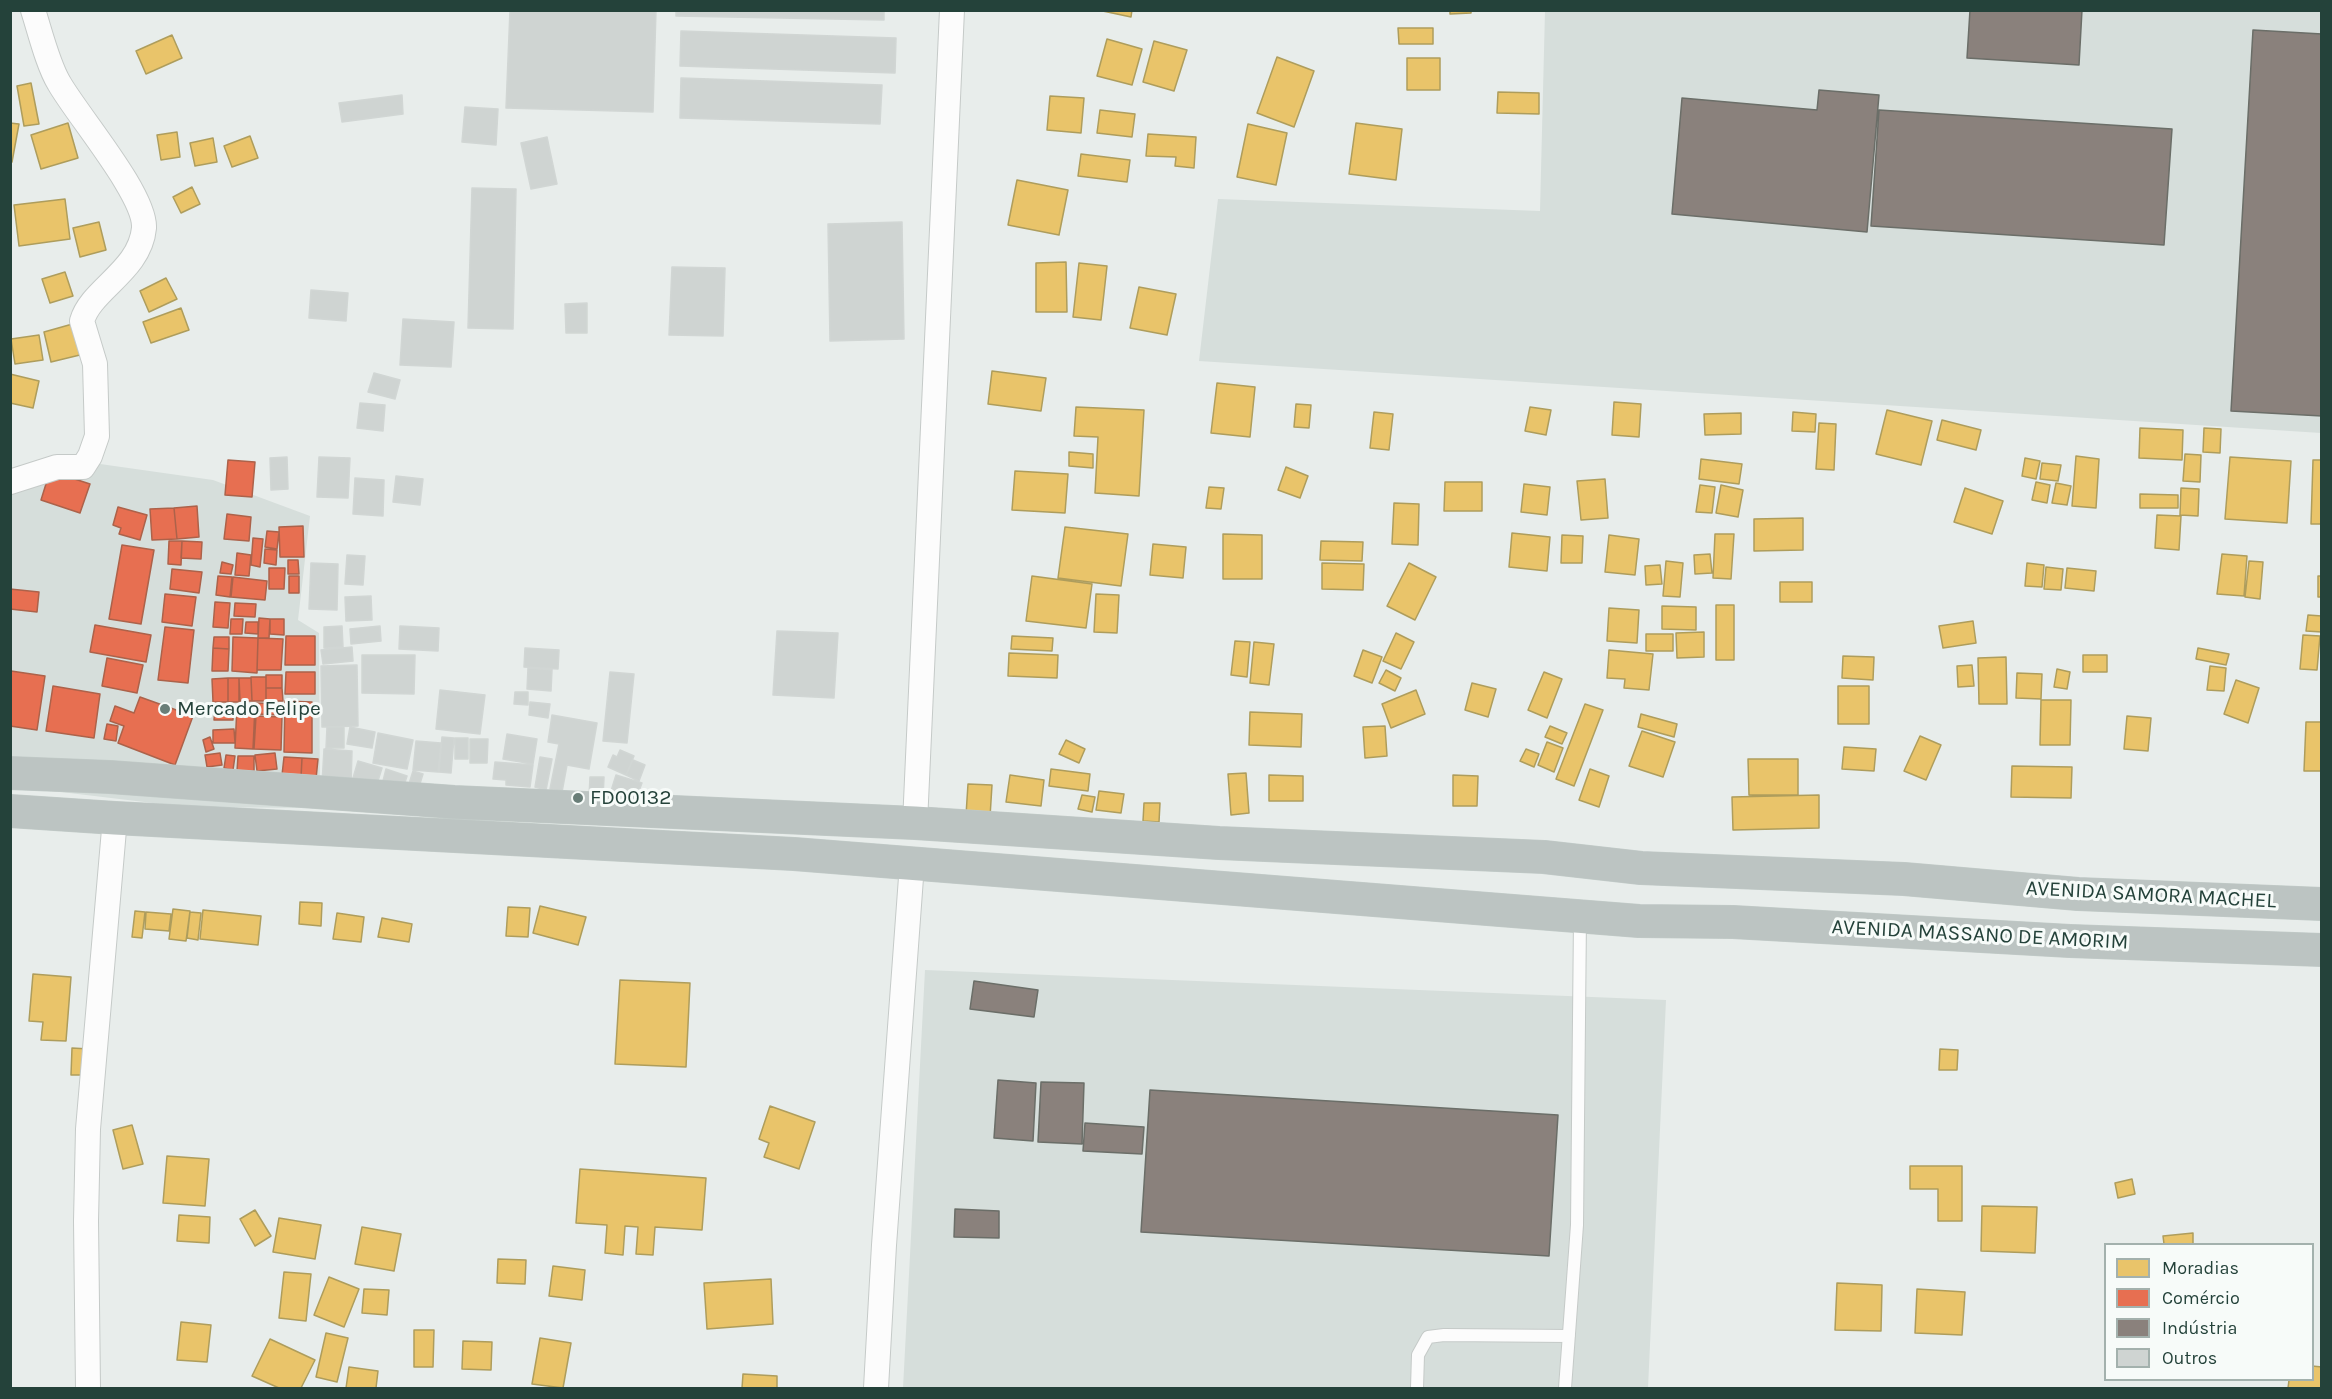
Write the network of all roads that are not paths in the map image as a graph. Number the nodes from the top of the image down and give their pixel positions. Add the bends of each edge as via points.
1 (33, 10) edge
2 (952, 10) edge
3 (10, 482) edge
4 (10, 773) edge
5 (10, 811) edge
6 (115, 818) junction
7 (915, 823) junction
8 (912, 864) junction
9 (1904, 879) junction
10 (2322, 904) edge
11 (1580, 916) junction
12 (1905, 930) junction
13 (2322, 950) edge
14 (1569, 1336) junction
15 (88, 1389) edge
16 (876, 1389) edge
17 (1417, 1389) edge
18 (1565, 1389) edge

1 - 3 street via 58,82 108,153 142,211 144,228 135,255 89,307 82,321 95,364 97,436 90,456 83,466 57,467
2 - 7 street
4 - 7 highway via 454,802
5 - 6 highway, AVENIDA MASSANO DE AMORIM
6 - 8 highway, AVENIDA MASSANO DE AMORIM via 794,854
6 - 15 street via 88,1129
7 - 9 highway via 1219,843 1544,857 1641,868
8 - 11 highway, AVENIDA MASSANO DE AMORIM
8 - 16 street
9 - 10 highway, AVENIDA SAMORA MACHEL via 2078,894
9 - 12 highway
11 - 12 highway, AVENIDA MASSANO DE AMORIM
11 - 14 lane via 1577,1225
12 - 13 highway, AVENIDA MASSANO DE AMORIM via 2070,941
14 - 17 lane via 1428,1337 1418,1355
14 - 18 lane

